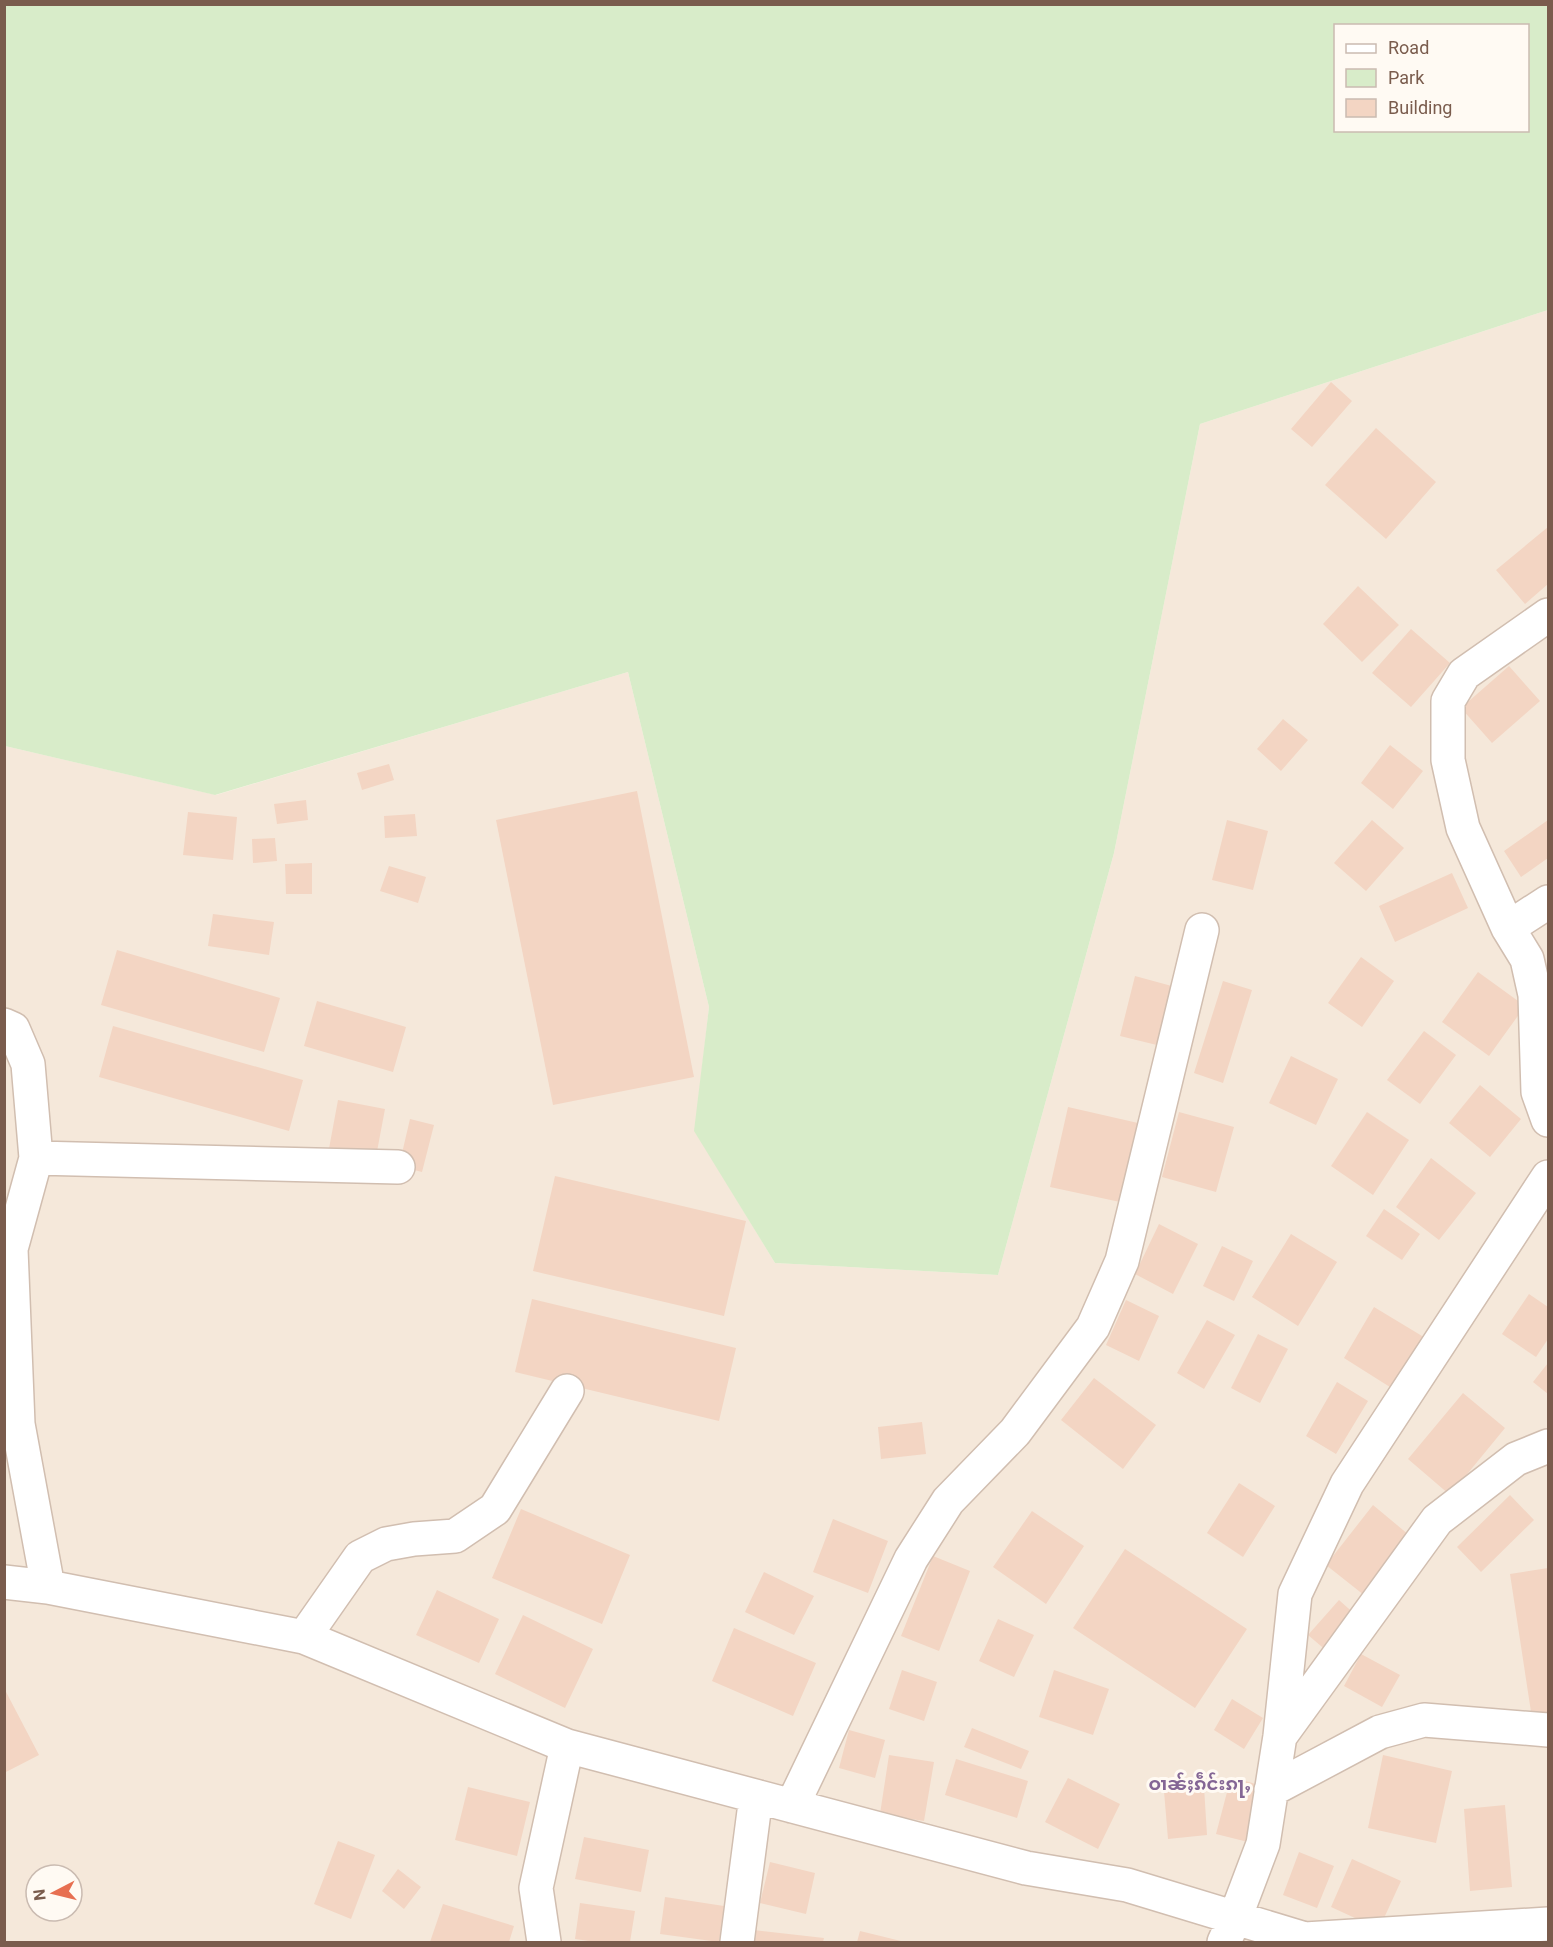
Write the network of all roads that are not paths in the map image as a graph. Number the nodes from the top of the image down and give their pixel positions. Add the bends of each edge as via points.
1 (1548, 615) edge
2 (1548, 902) edge
3 (1508, 928) junction
4 (1202, 930) dead end
5 (4, 1025) edge
6 (1548, 1120) edge
7 (36, 1158) junction
8 (398, 1167) dead end
9 (1548, 1177) edge
10 (567, 1391) dead end
11 (1548, 1446) edge
12 (4, 1582) edge
13 (48, 1587) junction
14 (304, 1637) junction
15 (1548, 1730) edge
16 (1280, 1736) junction
17 (567, 1746) junction
18 (1271, 1790) junction
19 (756, 1796) junction
20 (792, 1806) junction
21 (1548, 1924) edge
22 (1229, 1930) edge
23 (544, 1942) edge
24 (737, 1942) edge

1 - 3 street via 1464,674 1448,701 1448,760 1463,828
2 - 3 street
3 - 6 street via 1527,959 1535,995 1538,1092
4 - 20 street via 1122,1261 1093,1328 1015,1432 948,1501 911,1559
5 - 7 street via 13,1029 28,1064
7 - 8 street
7 - 13 street via 11,1249 18,1424
9 - 16 street via 1347,1484 1295,1594
10 - 14 street via 495,1509 455,1536 386,1544 360,1557
11 - 16 street via 1516,1459 1437,1520
12 - 13 street
13 - 14 street
14 - 17 street
15 - 18 street via 1424,1720 1380,1732
16 - 18 street
17 - 19 street
17 - 23 street via 536,1888
18 - 22 street via 1263,1844
19 - 20 street
19 - 24 street
20 - 22 street via 1026,1868 1127,1885
21 - 22 street via 1305,1940

